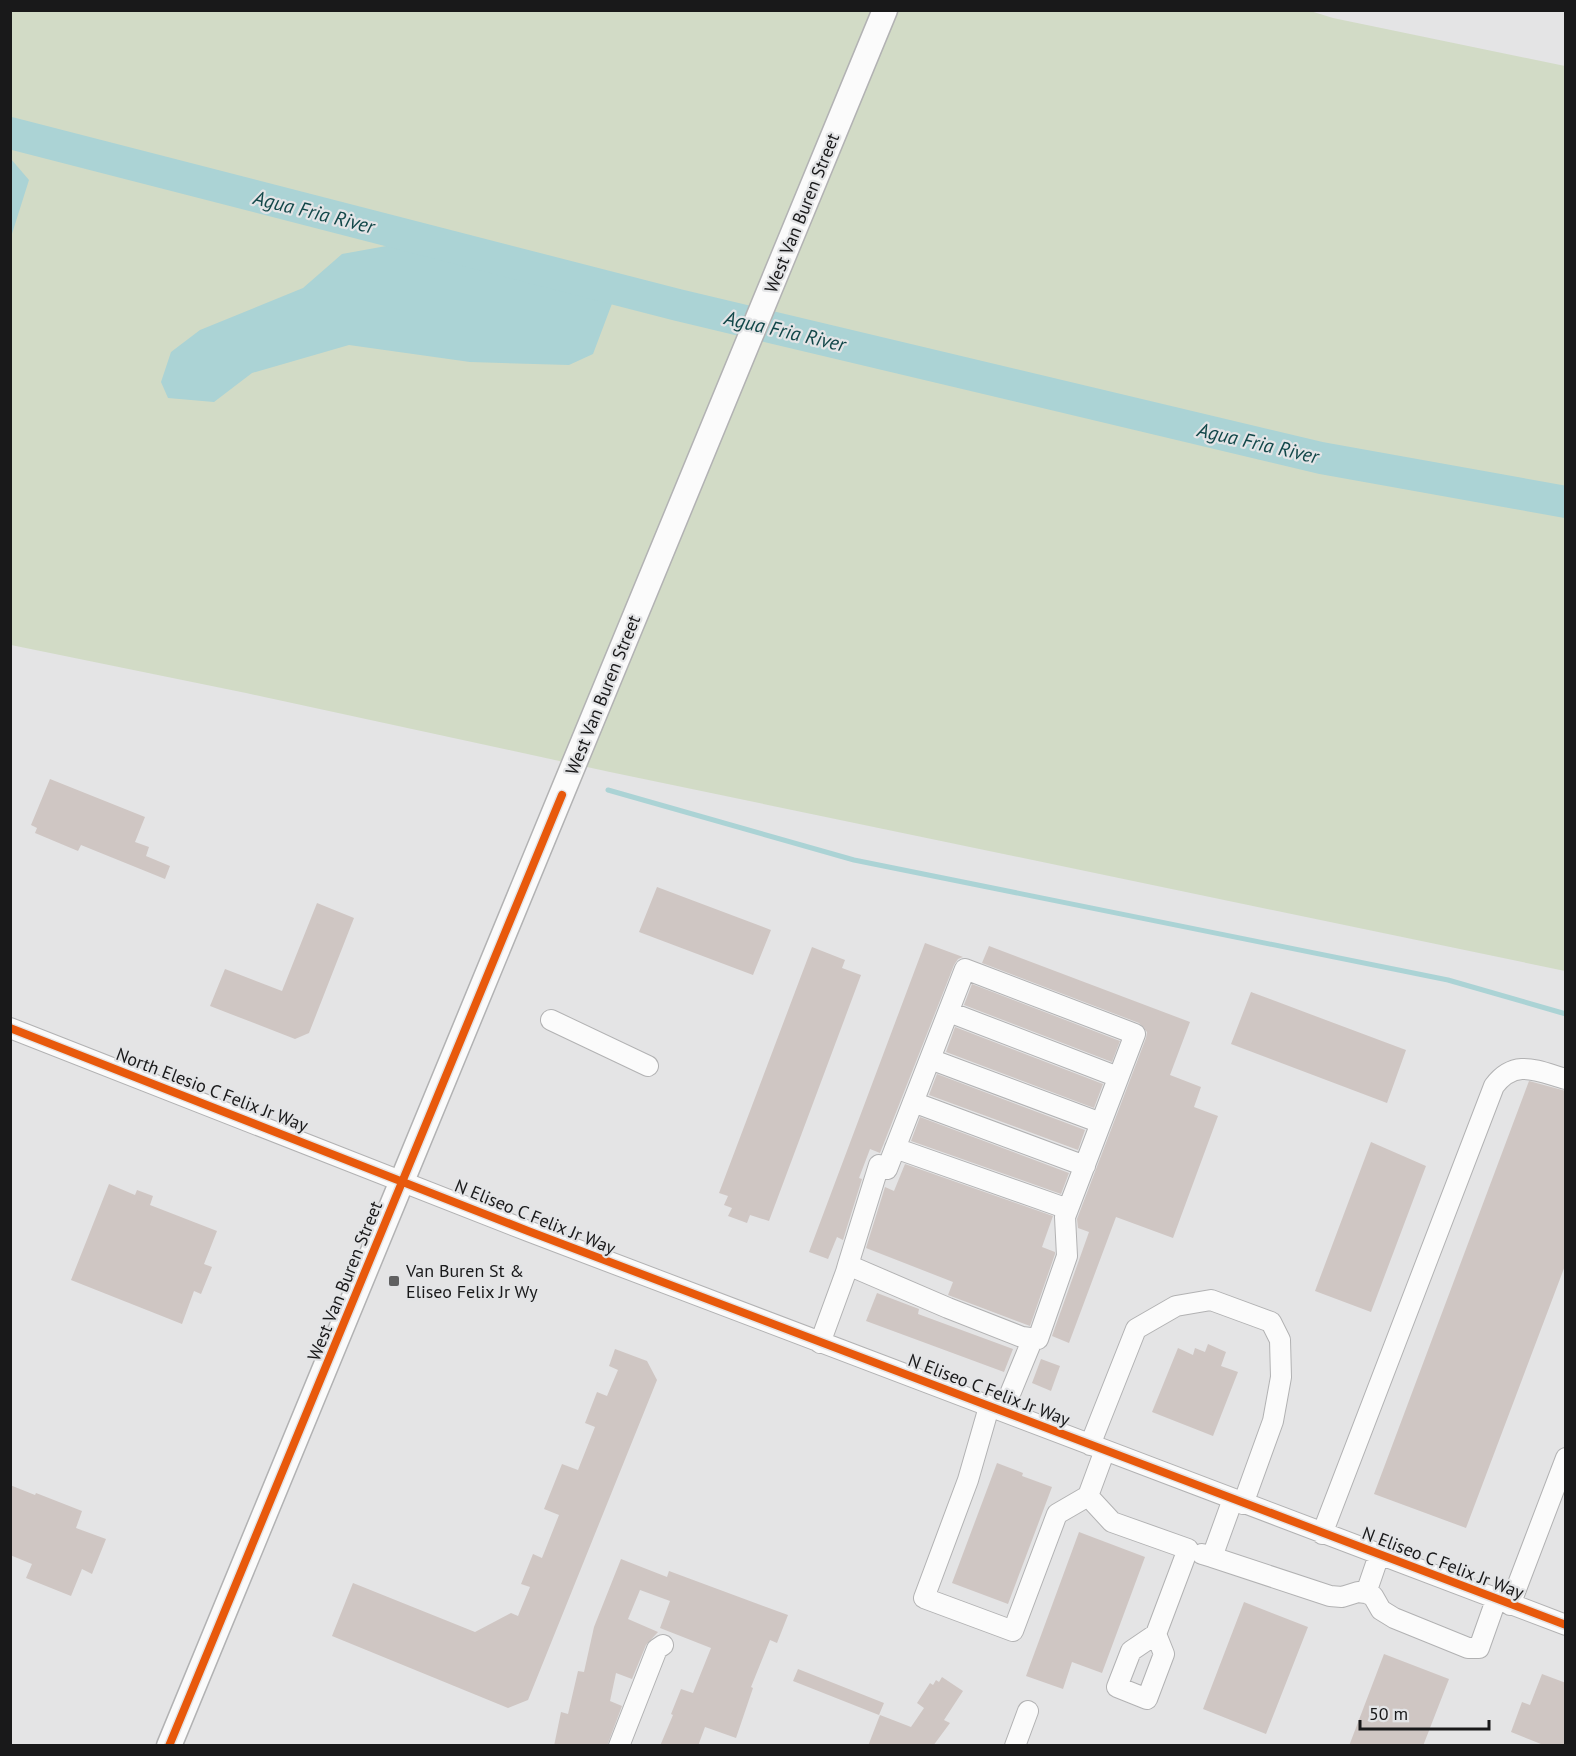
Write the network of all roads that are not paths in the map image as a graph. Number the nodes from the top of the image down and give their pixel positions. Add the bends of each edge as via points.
1 (885, 10) edge
2 (949, 1012) junction
3 (551, 1020) dead end
4 (10, 1028) edge
5 (930, 1059) junction
6 (648, 1065) dead end
7 (1118, 1077) junction
8 (1566, 1079) edge
9 (913, 1102) junction
10 (1101, 1123) junction
11 (896, 1148) junction
12 (1084, 1166) junction
13 (402, 1181) junction
14 (1068, 1209) junction
15 (848, 1265) junction
16 (1033, 1338) junction
17 (820, 1343) junction
18 (996, 1409) junction
19 (1098, 1448) junction
20 (1566, 1458) edge
21 (1088, 1496) junction
22 (1238, 1502) junction
23 (1322, 1534) junction
24 (1188, 1549) junction
25 (1379, 1555) junction
26 (1212, 1557) junction
27 (1366, 1593) junction
28 (1503, 1602) junction
29 (1566, 1625) edge
30 (1156, 1634) junction
31 (663, 1645) dead end
32 (1028, 1710) dead end
33 (169, 1746) edge
34 (619, 1746) edge
35 (1014, 1746) edge

1 - 13 main road, West Van Buren Street
2 - 5 street
2 - 7 street
2 - 7 street via 966,969 1135,1034
3 - 6 street
4 - 13 street, North Elesio C Felix Jr Way
5 - 9 street
5 - 10 street
7 - 10 street
8 - 23 street via 1520,1067 1510,1070 1494,1086
9 - 11 street
9 - 12 street
10 - 12 street
11 - 14 street
11 - 15 street via 887,1168 879,1165
12 - 14 street
13 - 17 street, N Eliseo C Felix Jr Way
13 - 33 main road, West Van Buren Street
14 - 16 street via 1067,1256 1038,1340
15 - 16 street via 948,1308
15 - 17 street
16 - 18 street
17 - 18 street, N Eliseo C Felix Jr Way
18 - 19 street, N Eliseo C Felix Jr Way
18 - 21 street via 924,1598 1013,1631 1058,1514
19 - 21 street
19 - 22 street, N Eliseo C Felix Jr Way
19 - 22 street via 1136,1329 1176,1306 1211,1300 1271,1322 1280,1340 1281,1377 1273,1420
20 - 28 street
21 - 24 street via 1112,1522
22 - 23 street, N Eliseo C Felix Jr Way
22 - 26 street
23 - 25 street, N Eliseo C Felix Jr Way
24 - 26 street
24 - 30 street
25 - 27 street
25 - 28 street, N Eliseo C Felix Jr Way
26 - 27 street via 1330,1596
27 - 28 street via 1394,1618 1468,1648 1479,1647
28 - 29 street, N Eliseo C Felix Jr Way
30 - 30 street via 1164,1654 1146,1699 1117,1687 1131,1651
31 - 34 street via 657,1649
32 - 35 street

